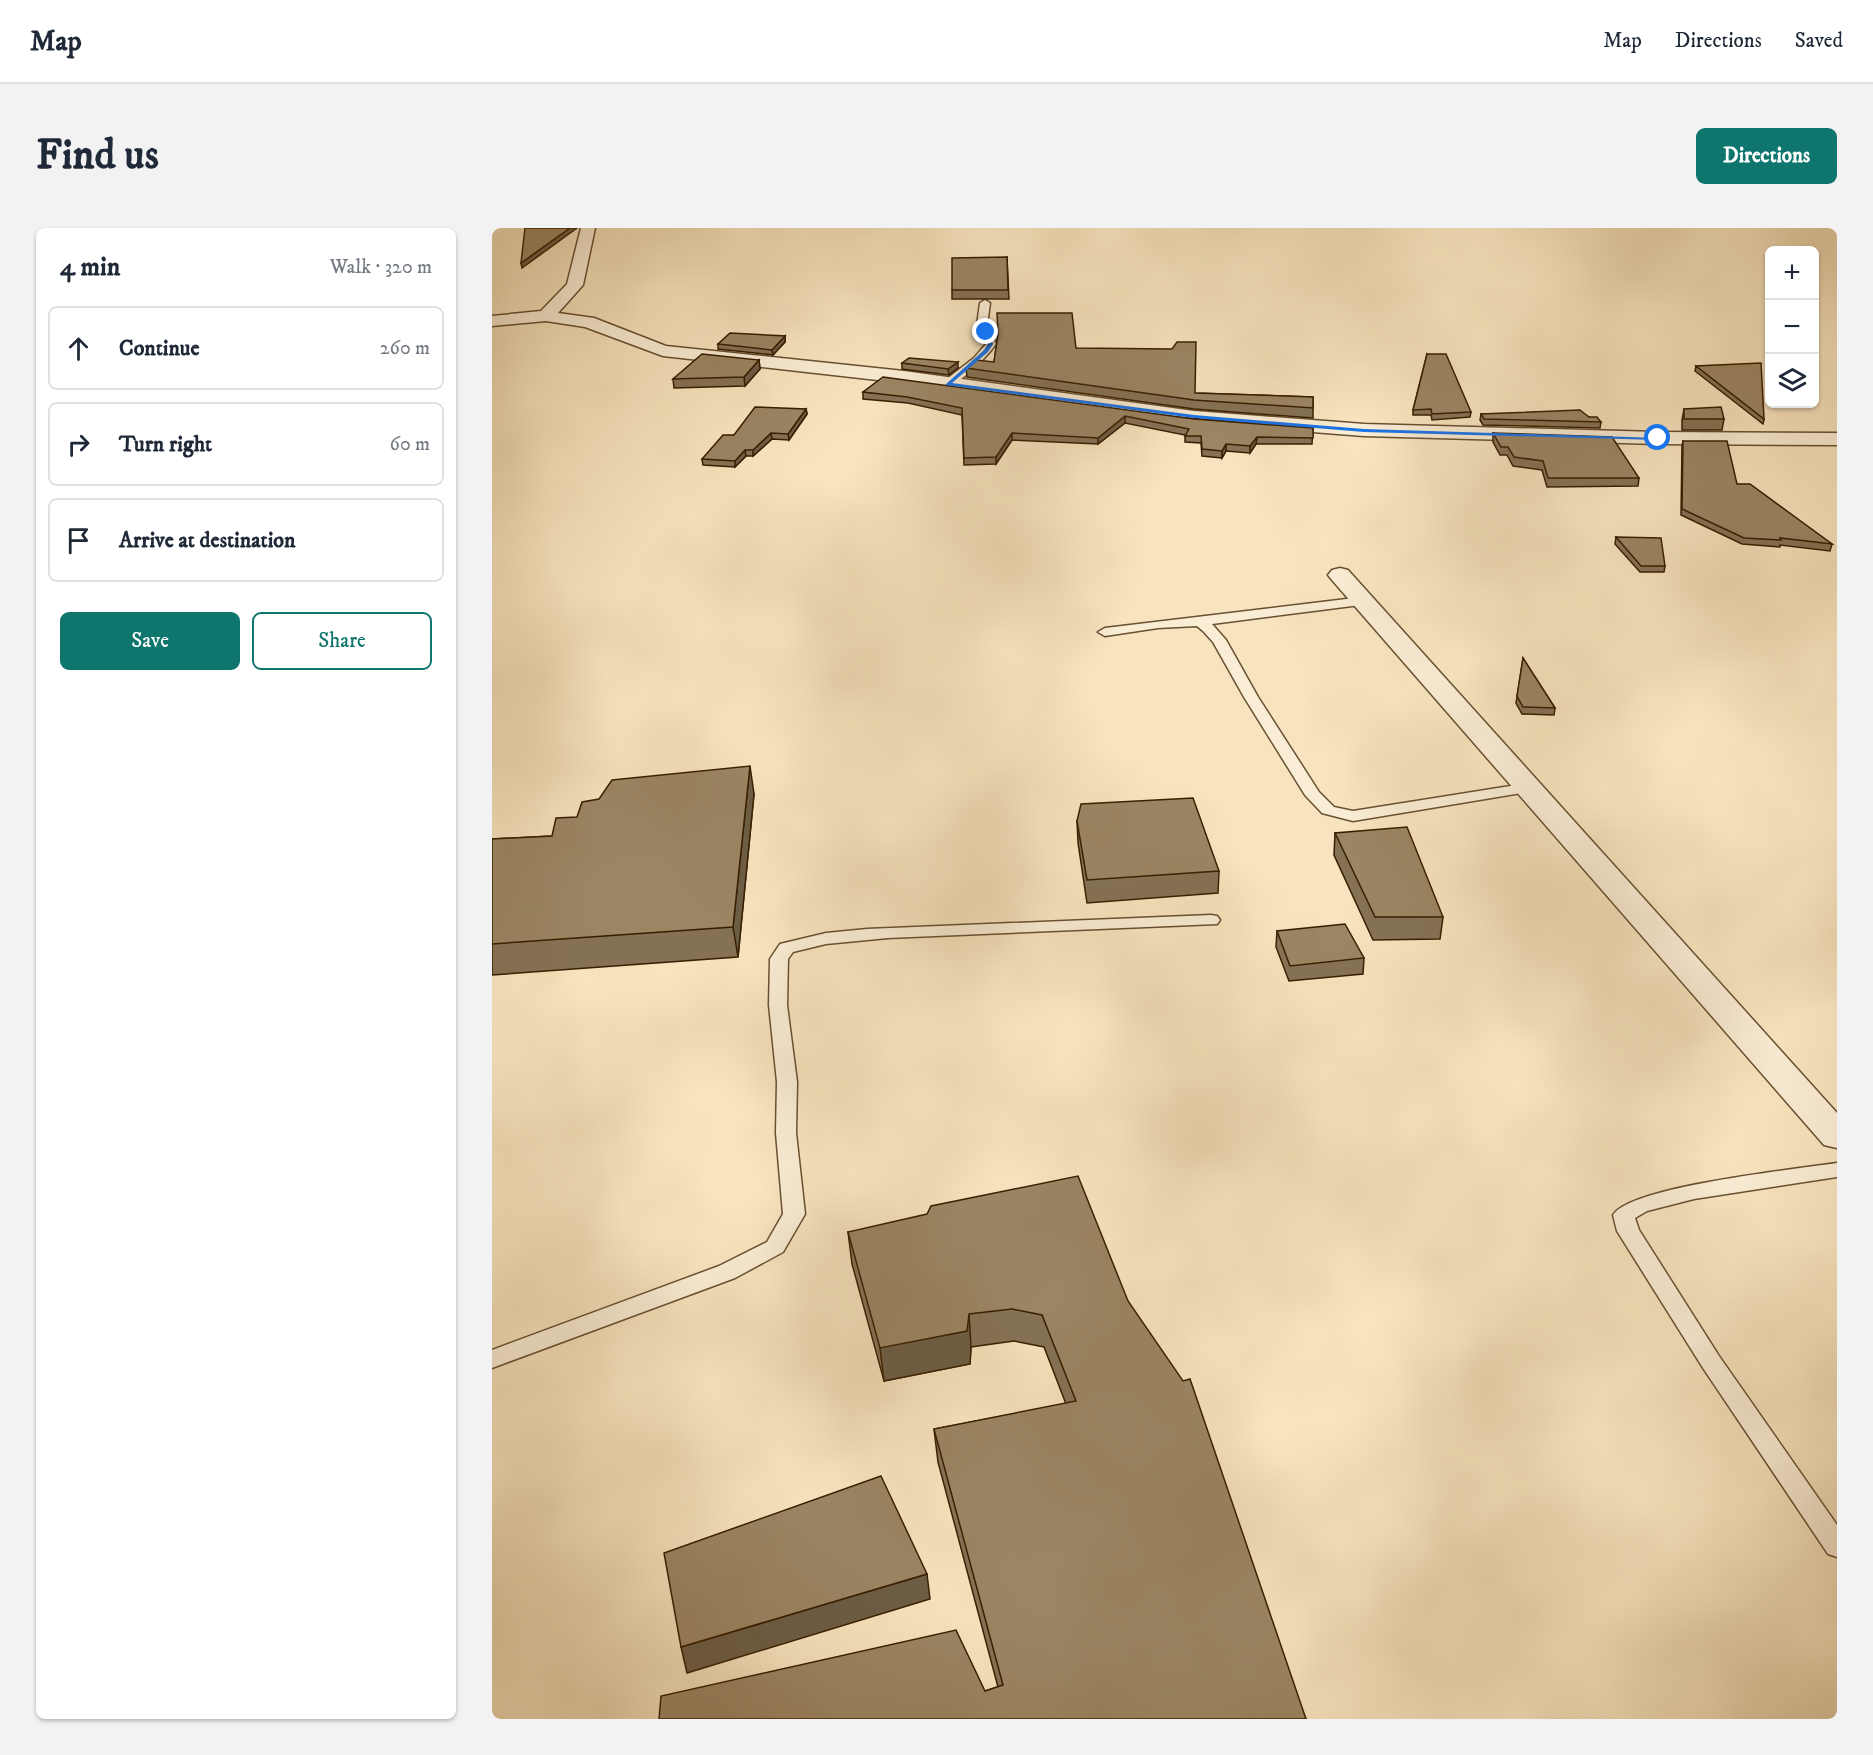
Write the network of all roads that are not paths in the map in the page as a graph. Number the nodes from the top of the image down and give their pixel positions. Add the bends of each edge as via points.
1 (588, 228) edge
2 (985, 303) edge
3 (546, 316) junction
4 (492, 321) edge
5 (947, 384) junction
6 (1837, 439) edge
7 (1340, 575) dead end
8 (1363, 601) junction
9 (1200, 622) junction
10 (1105, 632) dead end
11 (1529, 788) junction
12 (1211, 920) dead end
13 (1837, 1136) edge
14 (1837, 1170) edge
15 (492, 1359) edge
16 (1837, 1546) edge

1 - 3 street via 575,285
2 - 5 lane via 982,325 990,344
3 - 4 street
3 - 5 street via 596,324 663,351
5 - 6 street via 1194,417 1364,430
7 - 8 street
8 - 9 lane
8 - 11 street
9 - 10 lane
9 - 11 lane via 1219,640 1313,795 1328,810 1353,816
11 - 13 street
12 - 15 lane via 861,935 786,948 779,959 778,1005 787,1082 786,1133 794,1214 775,1247 727,1272
14 - 16 lane via 1694,1192 1640,1206 1624,1215 1628,1231 1704,1352

